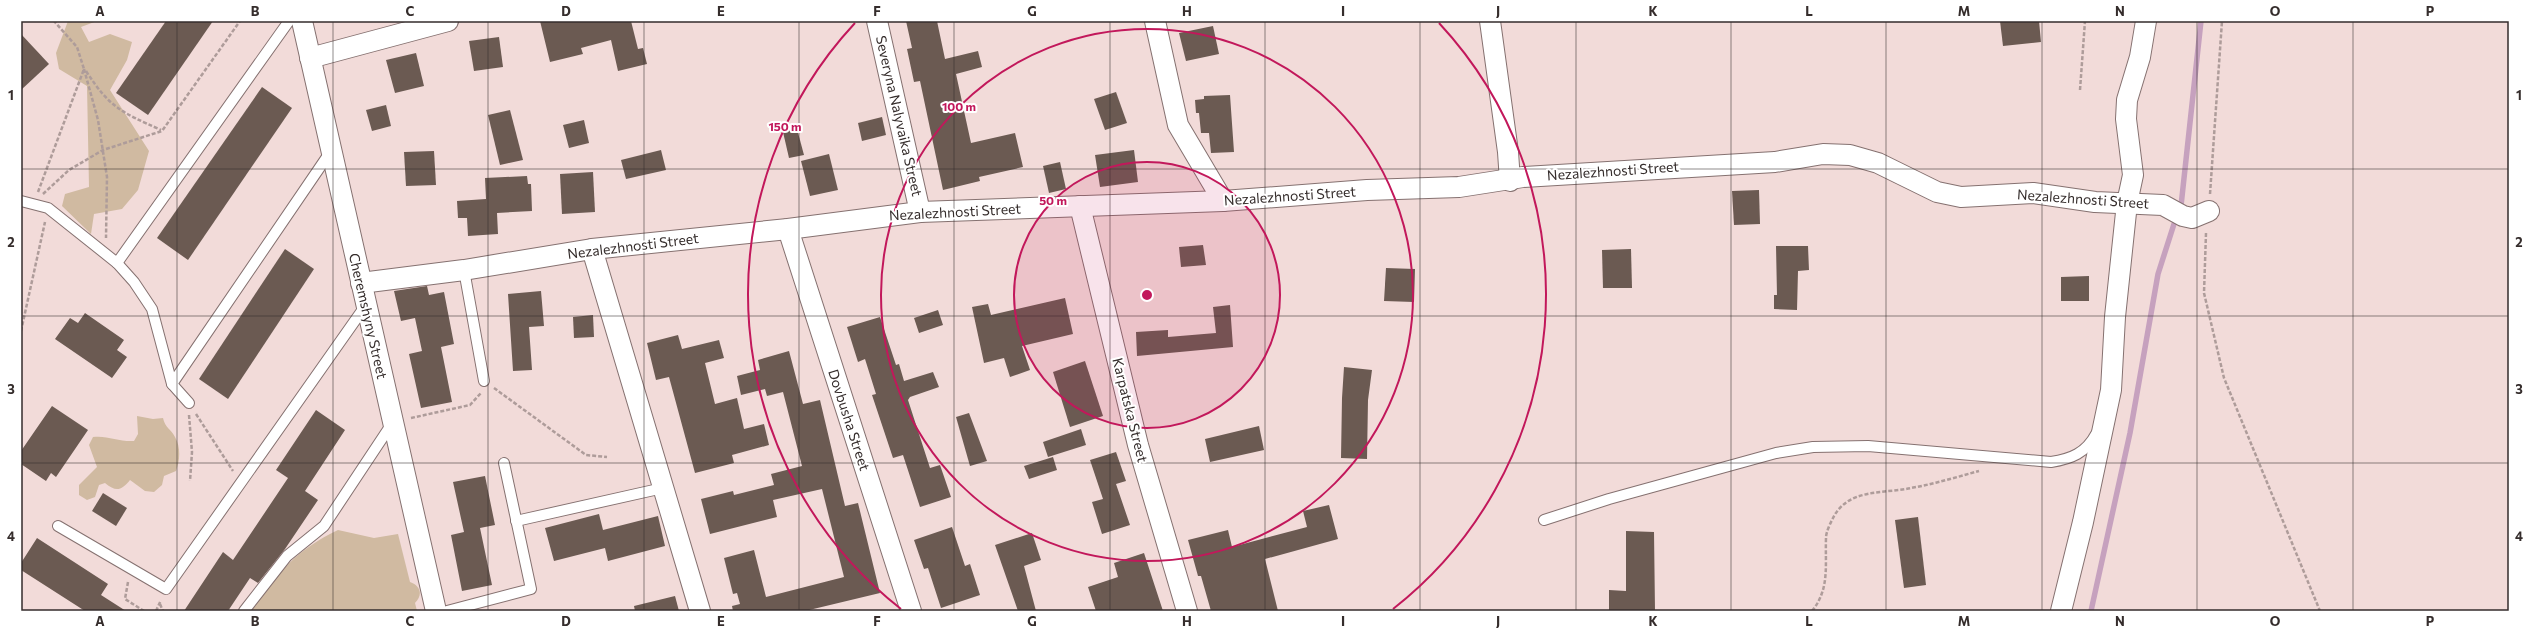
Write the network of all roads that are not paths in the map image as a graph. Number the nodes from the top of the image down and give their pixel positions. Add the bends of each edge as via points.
1 (289, 21) edge
2 (302, 21) edge
3 (448, 21) edge
4 (877, 21) edge
5 (1155, 21) edge
6 (1490, 21) edge
7 (2146, 21) edge
8 (310, 58) junction
9 (331, 151) junction
10 (1510, 181) junction
11 (21, 201) edge
12 (1223, 201) junction
13 (2128, 203) junction
14 (1080, 206) junction
15 (920, 212) junction
16 (2209, 212) road end
17 (788, 229) junction
18 (592, 249) junction
19 (117, 263) junction
20 (464, 270) junction
21 (361, 283) junction
22 (366, 305) junction
23 (484, 381) road end
24 (172, 384) junction
25 (189, 403) road end
26 (2106, 414) junction
27 (392, 422) junction
28 (504, 463) dead end
29 (663, 488) junction
30 (1544, 520) dead end
31 (516, 521) junction
32 (58, 526) dead end
33 (244, 611) edge
34 (436, 611) edge
35 (447, 611) edge
36 (700, 611) edge
37 (911, 611) edge
38 (1187, 611) edge
39 (2061, 611) edge

1 - 19 lane
2 - 8 street, Cheremshyny Street
3 - 8 street
4 - 15 street, Severyna Nalyvaika Street
5 - 12 street via 1178,125
6 - 10 street
7 - 13 street via 2126,119 2133,175
8 - 9 street, Cheremshyny Street
9 - 21 street, Cheremshyny Street
9 - 24 lane
10 - 12 street, Nezalezhnosti Street via 1459,187 1367,190
10 - 13 street, Nezalezhnosti Street via 1530,177 1774,162 1823,154 1850,155 1878,163 1937,192 1961,197 2033,193 2095,202
11 - 19 lane via 48,208
12 - 14 street, Nezalezhnosti Street
13 - 16 street, Nezalezhnosti Street via 2163,205 2192,218
13 - 26 street via 2115,317 2111,390
14 - 15 street, Nezalezhnosti Street
14 - 38 street, Karpatska Street via 1138,445
15 - 17 street, Nezalezhnosti Street
17 - 18 street, Nezalezhnosti Street
17 - 37 street, Dovbusha Street
18 - 20 street, Nezalezhnosti Street
18 - 29 street
19 - 24 lane via 134,282 152,309
20 - 21 street, Nezalezhnosti Street
20 - 23 lane
21 - 22 street, Cheremshyny Street
22 - 27 street, Cheremshyny Street
22 - 32 lane via 166,589
24 - 25 lane
26 - 30 lane via 2087,448 2068,459 2050,462 2020,461 1868,446 1813,447 1776,453 1609,499
26 - 39 street
27 - 33 lane via 324,526 287,556
27 - 34 street, Cheremshyny Street
28 - 31 lane
29 - 31 lane
29 - 36 street
31 - 35 lane via 532,589

